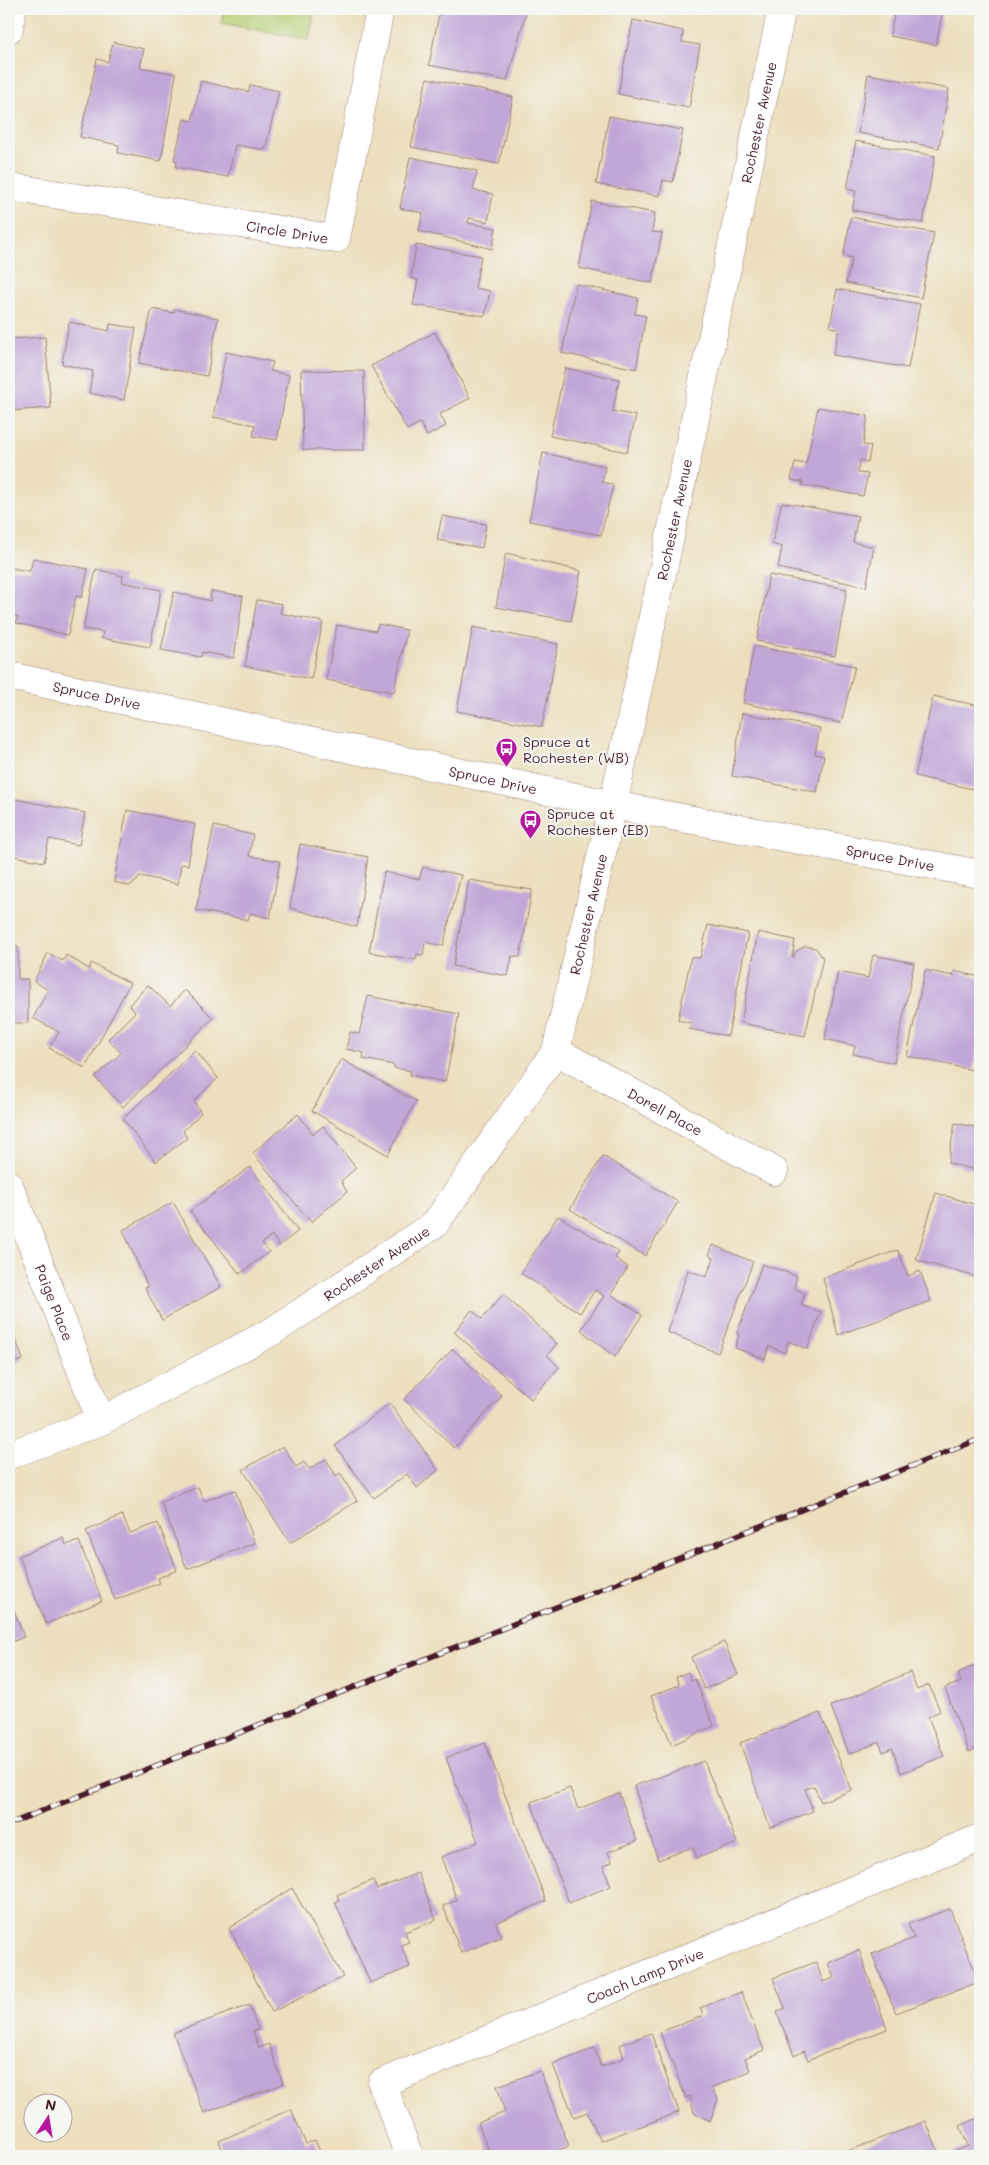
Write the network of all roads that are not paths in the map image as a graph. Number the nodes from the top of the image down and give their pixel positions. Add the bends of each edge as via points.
1 (12, 9) edge
2 (380, 9) edge
3 (782, 9) edge
4 (9, 29) edge
5 (9, 187) edge
6 (9, 676) edge
7 (613, 805) junction
8 (980, 874) edge
9 (556, 1051) junction
10 (774, 1171) dead end
11 (9, 1185) edge
12 (101, 1421) junction
13 (9, 1455) edge
14 (980, 1838) edge
15 (409, 2156) edge

1 - 4 street
2 - 5 street, Circle Drive via 336,239
3 - 7 street, Rochester Avenue
6 - 7 street, Spruce Drive
7 - 8 street, Spruce Drive
7 - 9 street, Rochester Avenue
9 - 10 street, Dorell Place
9 - 12 street, Rochester Avenue via 435,1224 274,1332
11 - 12 street, Paige Place
12 - 13 street, Rochester Avenue
14 - 15 street, Coach Lamp Drive via 382,2083

